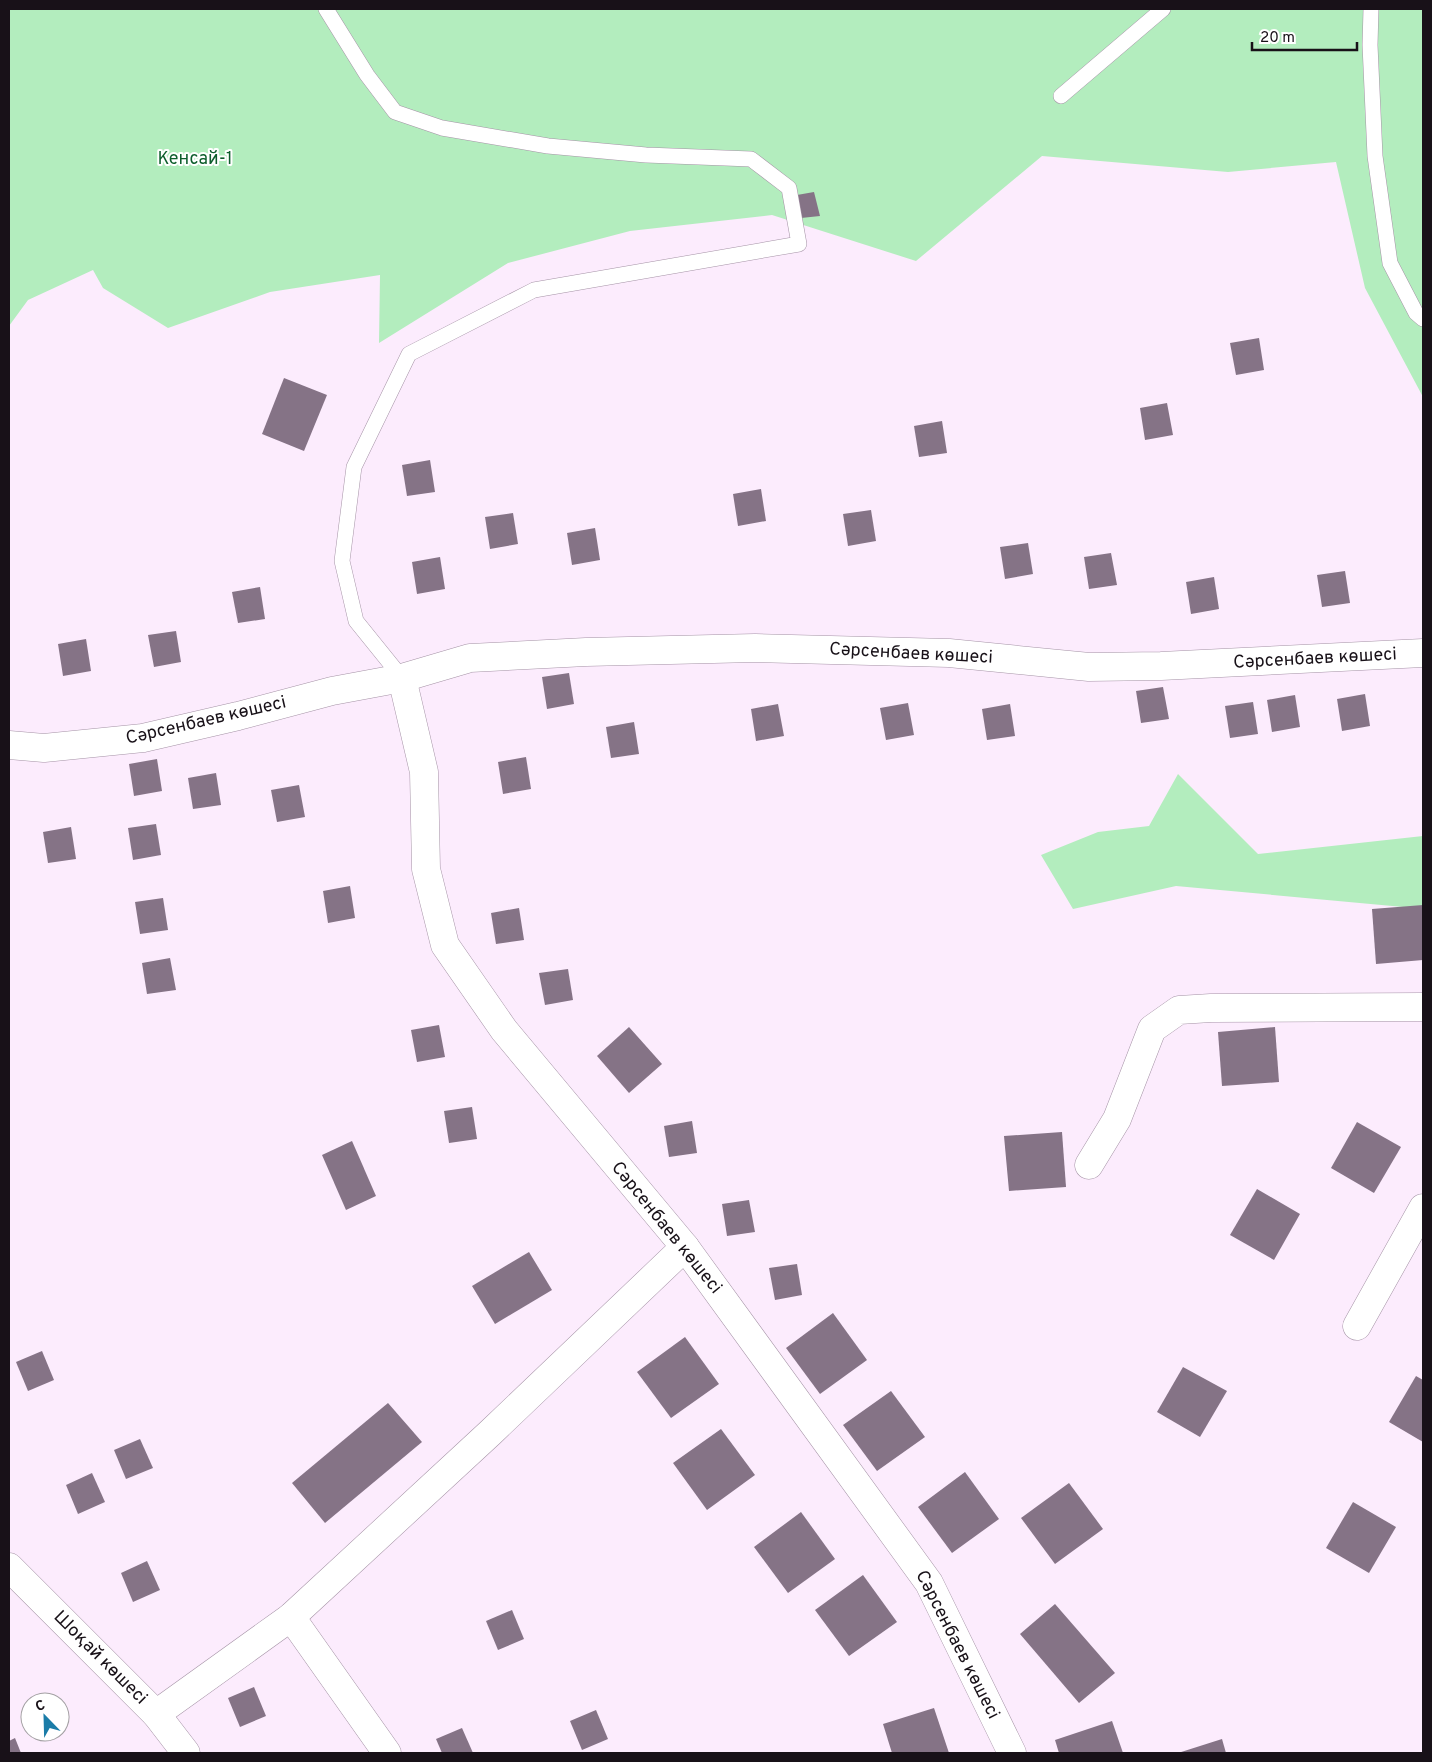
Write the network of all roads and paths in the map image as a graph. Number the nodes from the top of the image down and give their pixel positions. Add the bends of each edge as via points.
1 (326, 9) edge
2 (1163, 9) edge
3 (1371, 9) edge
4 (1061, 96) dead end
5 (1423, 319) edge
6 (1423, 653) edge
7 (402, 678) junction
8 (9, 745) edge
9 (1423, 1007) edge
10 (1089, 1166) dead end
11 (1423, 1208) edge
12 (685, 1247) junction
13 (1357, 1326) dead end
14 (9, 1567) edge
15 (292, 1617) junction
16 (156, 1714) junction
17 (186, 1753) edge
18 (387, 1753) edge
19 (1012, 1753) edge

1 - 7 lane via 367,75 395,112 442,128 548,146 646,155 751,158 789,188 799,244 534,290 409,354 354,467 342,562 356,621
2 - 4 lane
3 - 5 lane via 1375,156 1390,263 1416,313
6 - 7 street, Сәрсенбаев көшесі via 1089,667 949,653 755,648 470,658
7 - 8 street, Сәрсенбаев көшесі via 332,691 143,738 44,748
7 - 12 street, Сәрсенбаев көшесі via 424,772 426,869 445,945 504,1030
9 - 10 street via 1179,1010 1152,1029 1117,1119
11 - 13 street
12 - 15 street
12 - 19 street, Сәрсенбаев көшесі via 929,1584
14 - 16 street, Шоқай көшесі
15 - 16 street
15 - 18 street
16 - 17 street, Шоқай көшесі

